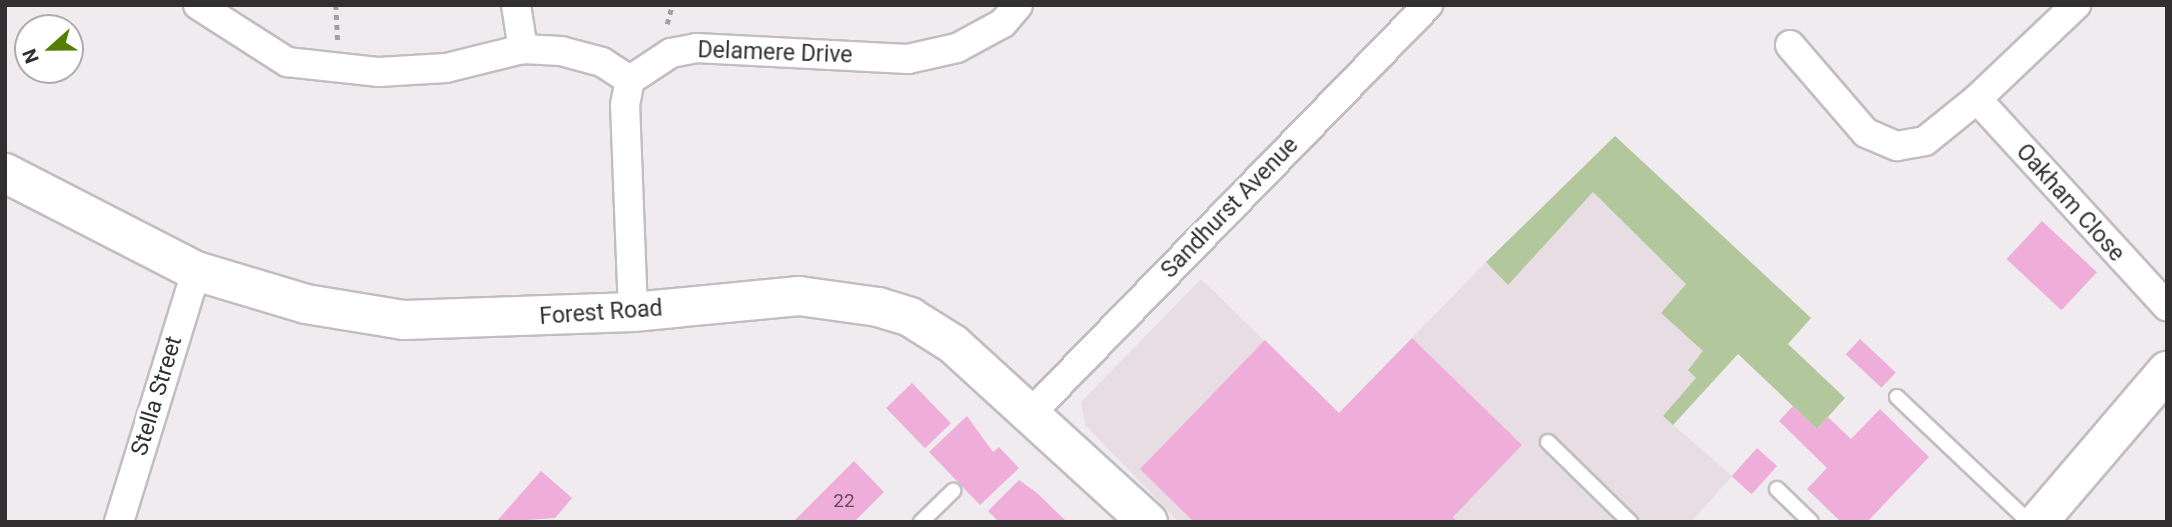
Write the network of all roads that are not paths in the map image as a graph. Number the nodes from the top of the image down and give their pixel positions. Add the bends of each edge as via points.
1 (198, 5) edge
2 (516, 5) edge
3 (1018, 5) edge
4 (1428, 5) edge
5 (2076, 5) edge
6 (1790, 45) dead end
7 (523, 49) junction
8 (630, 80) junction
9 (1976, 99) junction
10 (5, 173) edge
11 (196, 271) junction
12 (2167, 306) edge
13 (633, 312) junction
14 (2167, 371) edge
15 (1897, 397) dead end
16 (1032, 412) junction
17 (1548, 442) dead end
18 (1777, 489) dead end
19 (953, 491) dead end
20 (119, 522) edge
21 (920, 522) edge
22 (1148, 522) edge
23 (1630, 522) edge
24 (1811, 522) edge
25 (2029, 522) edge
26 (2038, 522) edge

1 - 7 street via 286,62 338,70 446,68
2 - 7 street
3 - 8 street, Delamere Drive via 1003,23 957,48 908,59 696,48 671,52
4 - 16 street, Sandhurst Avenue
5 - 9 street
6 - 9 street via 1866,134 1897,146 1925,141
7 - 8 street via 602,62
8 - 13 street via 625,105
9 - 12 street, Oakham Close
10 - 11 main road, Forest Road
11 - 13 main road, Forest Road via 306,304 404,320
11 - 20 street, Stella Street
13 - 16 main road, Forest Road via 799,296 878,307 910,317 953,344
14 - 26 main road
15 - 25 lane
16 - 22 main road, Forest Road
17 - 23 lane
18 - 24 lane
19 - 21 lane

